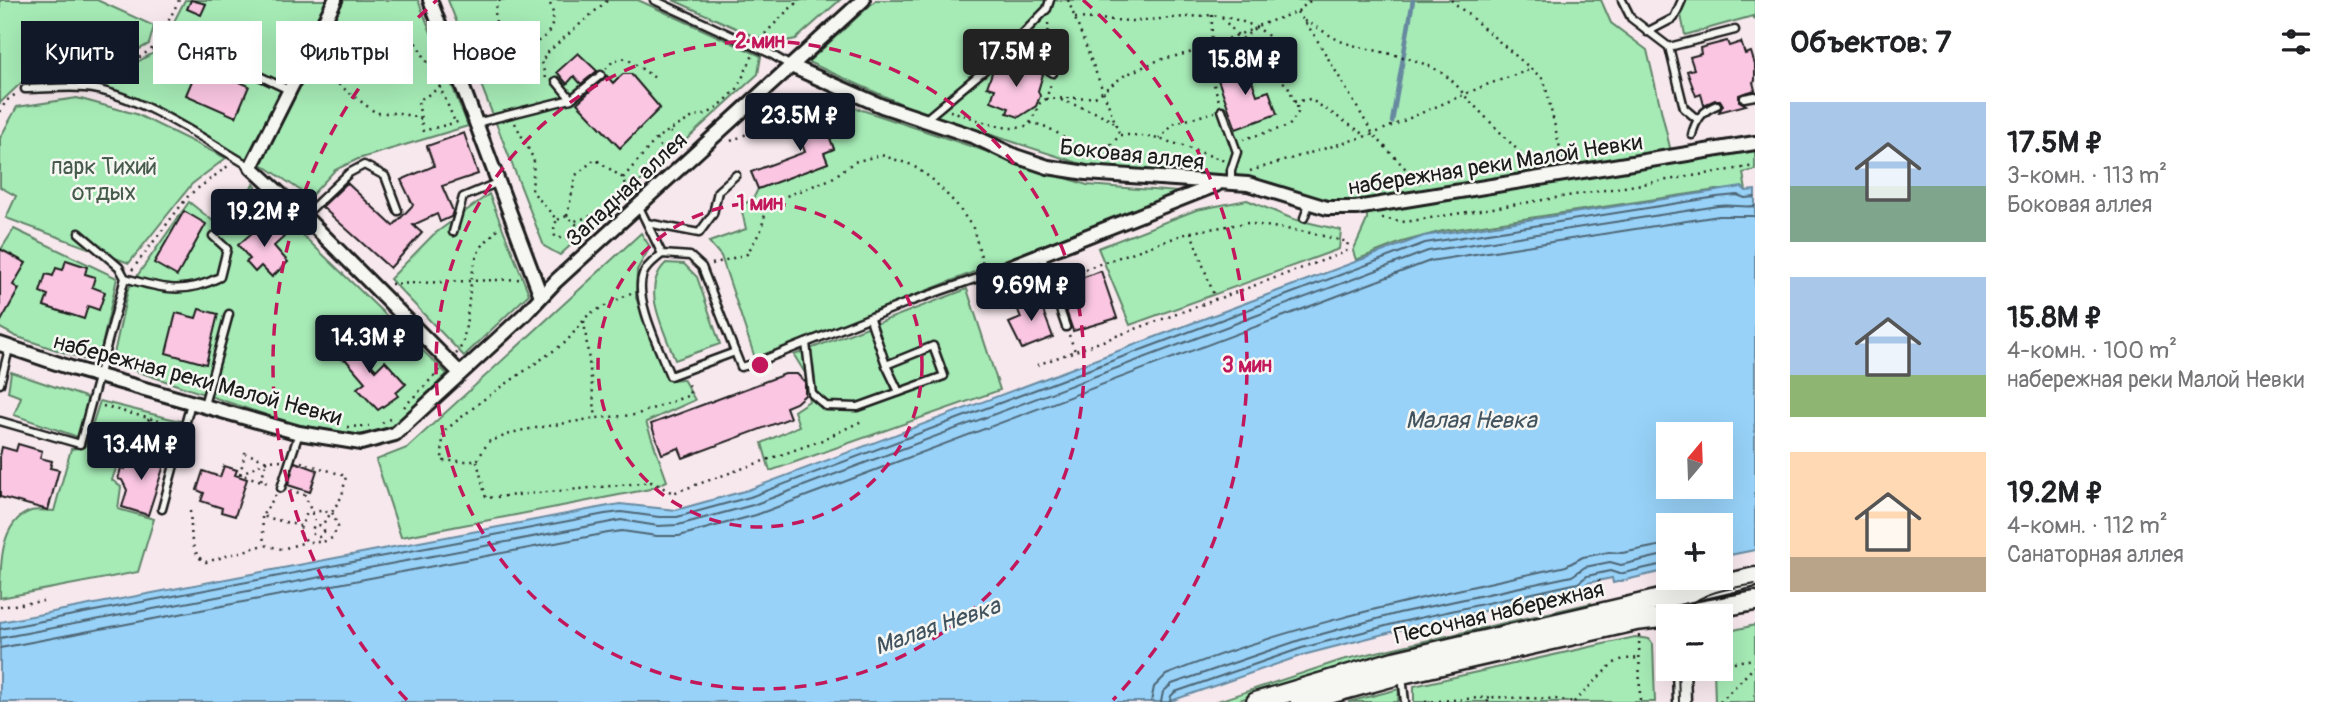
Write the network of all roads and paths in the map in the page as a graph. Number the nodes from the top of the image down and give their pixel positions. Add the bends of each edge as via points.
1 (179, 0) edge
2 (335, 0) edge
3 (430, 0) edge
4 (500, 0) edge
5 (548, 0) edge
6 (608, 0) edge
7 (654, 0) edge
8 (801, 0) edge
9 (863, 0) edge
10 (1050, 0) edge
11 (1068, 0) edge
12 (1311, 0) edge
13 (1451, 0) edge
14 (1622, 0) edge
15 (1682, 0) edge
16 (1297, 12) junction
17 (1212, 15) junction
18 (1220, 16) junction
19 (1075, 18) junction
20 (1304, 22) junction
21 (1255, 28) junction
22 (1735, 30) dead end
23 (1647, 32) junction
24 (1238, 35) junction
25 (1241, 40) junction
26 (1211, 46) junction
27 (756, 47) junction
28 (1669, 47) junction
29 (1002, 55) junction
30 (1253, 56) junction
31 (791, 66) junction
32 (1211, 69) junction
33 (1532, 69) junction
34 (1054, 73) dead end
35 (1273, 74) junction
36 (601, 75) joint
37 (262, 78) edge
38 (655, 79) dead end
39 (556, 81) joint
40 (441, 87) junction
41 (84, 88) junction
42 (24, 89) joint
43 (289, 90) junction
44 (1104, 91) junction
45 (1464, 95) junction
46 (1755, 96) edge
47 (1744, 98) dead end
48 (571, 99) junction
49 (1046, 99) dead end
50 (1058, 99) junction
51 (1294, 102) junction
52 (1717, 104) dead end
53 (938, 109) junction
54 (1222, 110) junction
55 (0, 112) edge
56 (510, 114) junction
57 (421, 119) junction
58 (475, 120) junction
59 (1698, 120) junction
60 (924, 121) junction
61 (455, 122) junction
62 (1117, 125) junction
63 (668, 130) junction
64 (1373, 134) junction
65 (1120, 135) junction
66 (1692, 135) dead end
67 (1367, 136) junction
68 (656, 139) junction
69 (1159, 139) junction
70 (1233, 142) junction
71 (1755, 143) edge
72 (238, 159) junction
73 (1234, 164) junction
74 (1755, 166) edge
75 (251, 167) junction
76 (1564, 168) dead end
77 (1538, 171) dead end
78 (1247, 172) dead end
79 (736, 175) dead end
80 (623, 178) junction
81 (499, 182) junction
82 (1225, 184) junction
83 (1424, 189) dead end
84 (1310, 204) junction
85 (638, 206) junction
86 (398, 211) dead end
87 (510, 211) junction
88 (1373, 215) dead end
89 (304, 216) junction
90 (567, 216) junction
91 (1304, 218) dead end
92 (557, 220) junction
93 (575, 221) junction
94 (648, 223) junction
95 (453, 232) dead end
96 (1191, 232) junction
97 (79, 233) dead end
98 (213, 236) dead end
99 (662, 254) junction
100 (1041, 254) junction
101 (702, 267) junction
102 (1009, 267) joint
103 (987, 274) junction
104 (125, 278) junction
105 (535, 278) junction
106 (1061, 278) joint
107 (471, 281) junction
108 (1050, 281) junction
109 (370, 285) junction
110 (1034, 287) dead end
111 (641, 290) junction
112 (541, 296) junction
113 (1216, 301) junction
114 (229, 314) dead end
115 (870, 319) junction
116 (584, 320) junction
117 (1066, 327) joint
118 (806, 343) junction
119 (5, 346) edge
120 (1075, 351) junction
121 (735, 352) junction
122 (454, 356) dead end
123 (444, 365) dead end
124 (886, 365) junction
125 (1037, 365) dead end
126 (687, 370) junction
127 (460, 373) junction
128 (99, 376) junction
129 (0, 384) edge
130 (899, 392) junction
131 (198, 404) junction
132 (103, 406) dead end
133 (402, 408) dead end
134 (394, 417) dead end
135 (596, 418) junction
136 (864, 420) dead end
137 (0, 421) edge
138 (148, 421) junction
139 (341, 427) dead end
140 (184, 428) junction
141 (299, 433) junction
142 (97, 439) dead end
143 (141, 439) junction
144 (140, 444) junction
145 (177, 454) junction
146 (292, 459) junction
147 (267, 461) junction
148 (477, 461) junction
149 (240, 474) junction
150 (281, 488) junction
151 (162, 509) dead end
152 (190, 511) dead end
153 (313, 512) junction
154 (332, 512) junction
155 (262, 516) junction
156 (300, 526) junction
157 (307, 542) junction
158 (264, 545) junction
159 (1755, 578) edge
160 (1599, 580) dead end
161 (1686, 594) junction
162 (1603, 596) dead end
163 (43, 601) dead end
164 (1755, 601) edge
165 (1682, 604) edge
166 (1733, 605) edge
167 (0, 607) edge
168 (1656, 619) edge
169 (1638, 631) dead end
170 (1641, 658) junction
171 (1755, 659) edge
172 (1733, 662) edge
173 (1755, 667) edge
174 (1402, 674) junction
175 (1681, 681) edge
176 (1494, 697) junction
177 (1555, 699) junction
178 (1535, 700) edge
179 (1256, 702) edge
180 (1300, 702) edge
181 (1405, 702) edge
182 (1426, 702) edge
183 (1488, 702) edge
184 (1550, 702) edge
185 (1574, 702) edge
186 (1640, 702) edge
187 (1682, 702) edge
188 (1720, 702) edge

1 - 41 path via 156,46
2 - 43 street
3 - 58 street
4 - 5 path via 495,12 498,31 522,46 548,34 553,16
6 - 39 path via 541,62 548,83
7 - 27 lane, Боковая аллея
8 - 27 path
9 - 31 street, Западная аллея
10 - 29 lane via 1047,9
11 - 19 path
12 - 16 path
13 - 33 path
14 - 23 lane via 1631,18
15 - 23 lane via 1674,18
16 - 20 path
16 - 21 path
17 - 18 path
17 - 19 path via 1133,21
17 - 26 path
18 - 21 path
18 - 24 path
19 - 44 path
20 - 45 path via 1338,40 1430,65 1458,85
20 - 64 path
21 - 24 path
21 - 25 path
21 - 35 path via 1270,39 1276,52
22 - 28 lane
23 - 28 lane
24 - 25 path
24 - 26 path
25 - 30 path
25 - 32 path
26 - 32 path
26 - 44 path via 1159,60 1125,75
27 - 31 lane, Боковая аллея
27 - 63 path via 737,89 725,101 708,114
28 - 59 lane via 1684,108
29 - 34 lane via 1036,61
29 - 53 lane
30 - 32 path
30 - 35 path
31 - 60 street, Боковая аллея
31 - 85 street, Западная аллея
32 - 54 path
33 - 45 path
33 - 76 path via 1544,80
35 - 51 path via 1288,86
36 - 38 path via 613,61 626,58
36 - 48 lane
37 - 43 lane
39 - 48 lane
40 - 57 path via 418,101
40 - 57 path via 403,26 342,43 332,60 334,81 376,113
40 - 61 path
41 - 42 lane
41 - 72 lane via 116,94
42 - 55 path via 6,101
43 - 75 street
44 - 50 path via 1095,97
44 - 62 path
45 - 64 path
45 - 77 path
46 - 47 lane
48 - 56 lane
49 - 50 path
50 - 62 path
51 - 67 path via 1310,99
51 - 70 path via 1298,111 1289,126
52 - 59 lane
53 - 60 lane
53 - 65 path via 1014,129 1041,124 1091,165
54 - 69 path via 1175,123
54 - 70 lane
56 - 58 lane
56 - 92 path via 534,160 533,191
57 - 61 path via 423,131
58 - 61 path
58 - 81 street
59 - 66 lane
60 - 82 street, Боковая аллея via 1058,169
62 - 65 path
63 - 68 path
63 - 68 path via 677,139 675,147 668,151
64 - 67 path
64 - 83 path
65 - 69 path
67 - 78 path
68 - 80 path
69 - 73 path
70 - 73 lane via 1237,152
71 - 84 street, набережная реки Малой Невки via 1356,208
72 - 75 lane
72 - 104 path via 189,195
73 - 82 lane
74 - 88 path via 1405,222
75 - 89 street
79 - 94 lane via 719,191 713,214 699,233
80 - 90 path via 596,159 576,175
80 - 93 path via 628,188 611,210
81 - 87 street
81 - 95 lane via 463,198
82 - 84 street, набережная реки Малой Невки via 1264,187
82 - 100 street, набережная реки Малой Невки
84 - 91 lane
85 - 94 lane
85 - 112 street, Западная аллея
86 - 89 lane via 385,176 364,165 349,173
87 - 105 street
87 - 107 path via 479,251
89 - 109 street
90 - 92 path
90 - 93 path
92 - 93 path via 555,237 570,240
94 - 99 lane
96 - 106 path
96 - 113 path
96 - 113 path via 1246,223 1348,242 1346,252
97 - 104 lane via 119,267
98 - 104 lane via 227,248 220,278 201,287 159,289
99 - 101 lane via 690,256
99 - 111 lane via 642,277
100 - 102 street, набережная реки Малой Невки
100 - 108 lane
101 - 103 path via 747,254 761,230 768,203 831,180 854,162 881,155 912,165 957,205 973,228
101 - 121 lane
102 - 103 lane
103 - 115 lane
104 - 128 lane
105 - 107 path
105 - 112 street
106 - 108 lane
107 - 109 path
107 - 122 path via 466,329 461,350
108 - 110 lane
108 - 117 lane
109 - 127 street
111 - 116 path
111 - 126 lane via 670,376
112 - 127 street, набережная реки Малой Невки
113 - 120 path
114 - 131 lane
115 - 118 lane
115 - 124 lane
116 - 135 path
116 - 148 path via 566,342 443,432 442,461
117 - 120 path
118 - 121 lane via 741,367
118 - 130 lane via 812,394 826,407 858,407
119 - 128 street, набережная реки Малой Невки
119 - 129 lane
120 - 125 path
121 - 126 lane
123 - 133 path
124 - 130 lane
124 - 130 lane via 933,346 944,376
126 - 135 path via 690,395 635,415
127 - 141 street, набережная реки Малой Невки via 396,434 362,443
128 - 131 street, набережная реки Малой Невки
128 - 137 lane via 80,444
131 - 140 lane
131 - 141 street, набережная реки Малой Невки
132 - 138 path
134 - 139 path via 375,426
135 - 148 path via 518,431 488,442
136 - 148 path via 820,441 673,493 652,482 486,498
138 - 140 path
138 - 143 path via 140,424 137,434
138 - 143 path via 152,431 149,438
140 - 145 lane
141 - 146 lane
142 - 144 path
143 - 144 path
144 - 145 path
145 - 151 lane
146 - 147 path
146 - 150 lane
146 - 154 path via 346,476 342,496
147 - 149 path
147 - 149 path via 261,480
147 - 149 path via 245,453
150 - 153 path via 305,495
150 - 155 path
152 - 158 path via 192,543 198,558 206,562
153 - 154 path
153 - 154 path via 319,526
153 - 156 path
154 - 157 path via 338,527 332,538
155 - 156 path
155 - 158 path
156 - 157 path
157 - 158 path via 282,549
159 - 161 main road, Песочная набережная
160 - 162 path
161 - 165 street
161 - 179 main road, Песочная набережная via 1394,661
163 - 167 path
164 - 166 main road, Песочная набережная
168 - 174 main road, Песочная набережная
169 - 170 path
170 - 185 path via 1612,664
170 - 186 path
171 - 172 path
173 - 188 path
174 - 180 main road, Песочная набережная
174 - 181 lane
175 - 187 street
176 - 178 path
176 - 182 path
176 - 183 path
177 - 178 path
177 - 184 path
177 - 185 path

